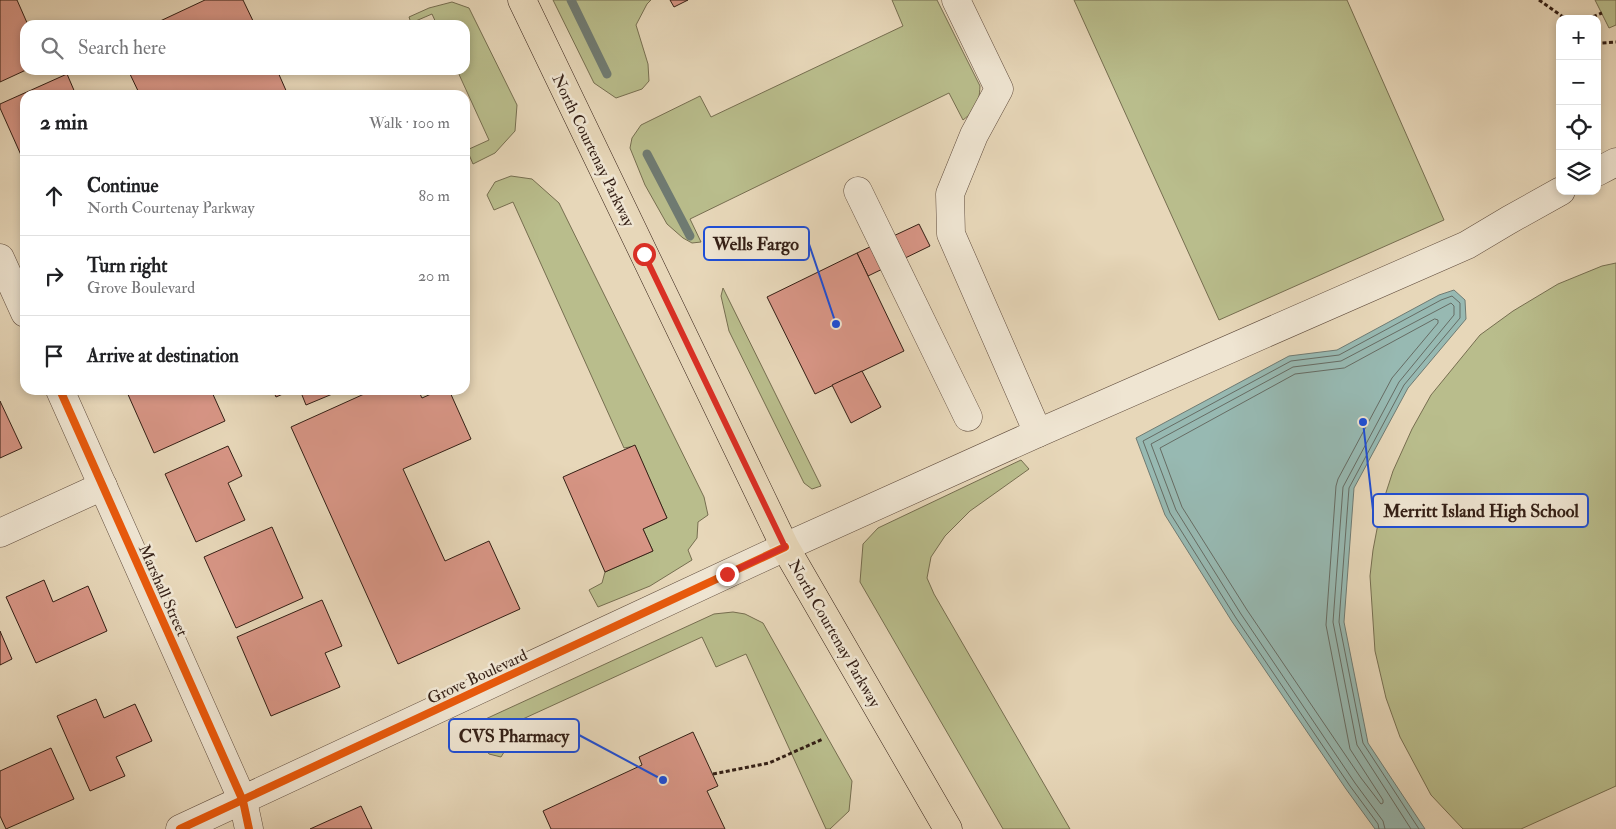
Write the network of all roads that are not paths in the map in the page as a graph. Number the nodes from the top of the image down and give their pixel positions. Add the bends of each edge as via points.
1 (522, 0) edge
2 (956, 0) edge
3 (1616, 162) edge
4 (1601, 170) edge
5 (858, 191) dead end
6 (1556, 194) edge
7 (0, 258) edge
8 (20, 302) edge
9 (62, 395) edge
10 (968, 417) dead end
11 (1038, 433) junction
12 (103, 486) junction
13 (0, 533) edge
14 (785, 547) junction
15 (243, 801) junction
16 (180, 829) edge
17 (250, 829) edge
18 (948, 829) edge

1 - 14 main road, North Courtenay Parkway
2 - 11 street via 999,90 974,134 950,194 951,234
3 - 4 street
5 - 10 street
6 - 11 street, Grove Boulevard via 1467,245
7 - 8 street
9 - 12 street, Marshall Street
11 - 14 street, Grove Boulevard
12 - 13 street
12 - 15 street, Marshall Street
14 - 15 street, Grove Boulevard
14 - 18 main road, North Courtenay Parkway
15 - 16 street, Grove Boulevard
15 - 17 street, Marshall Street

